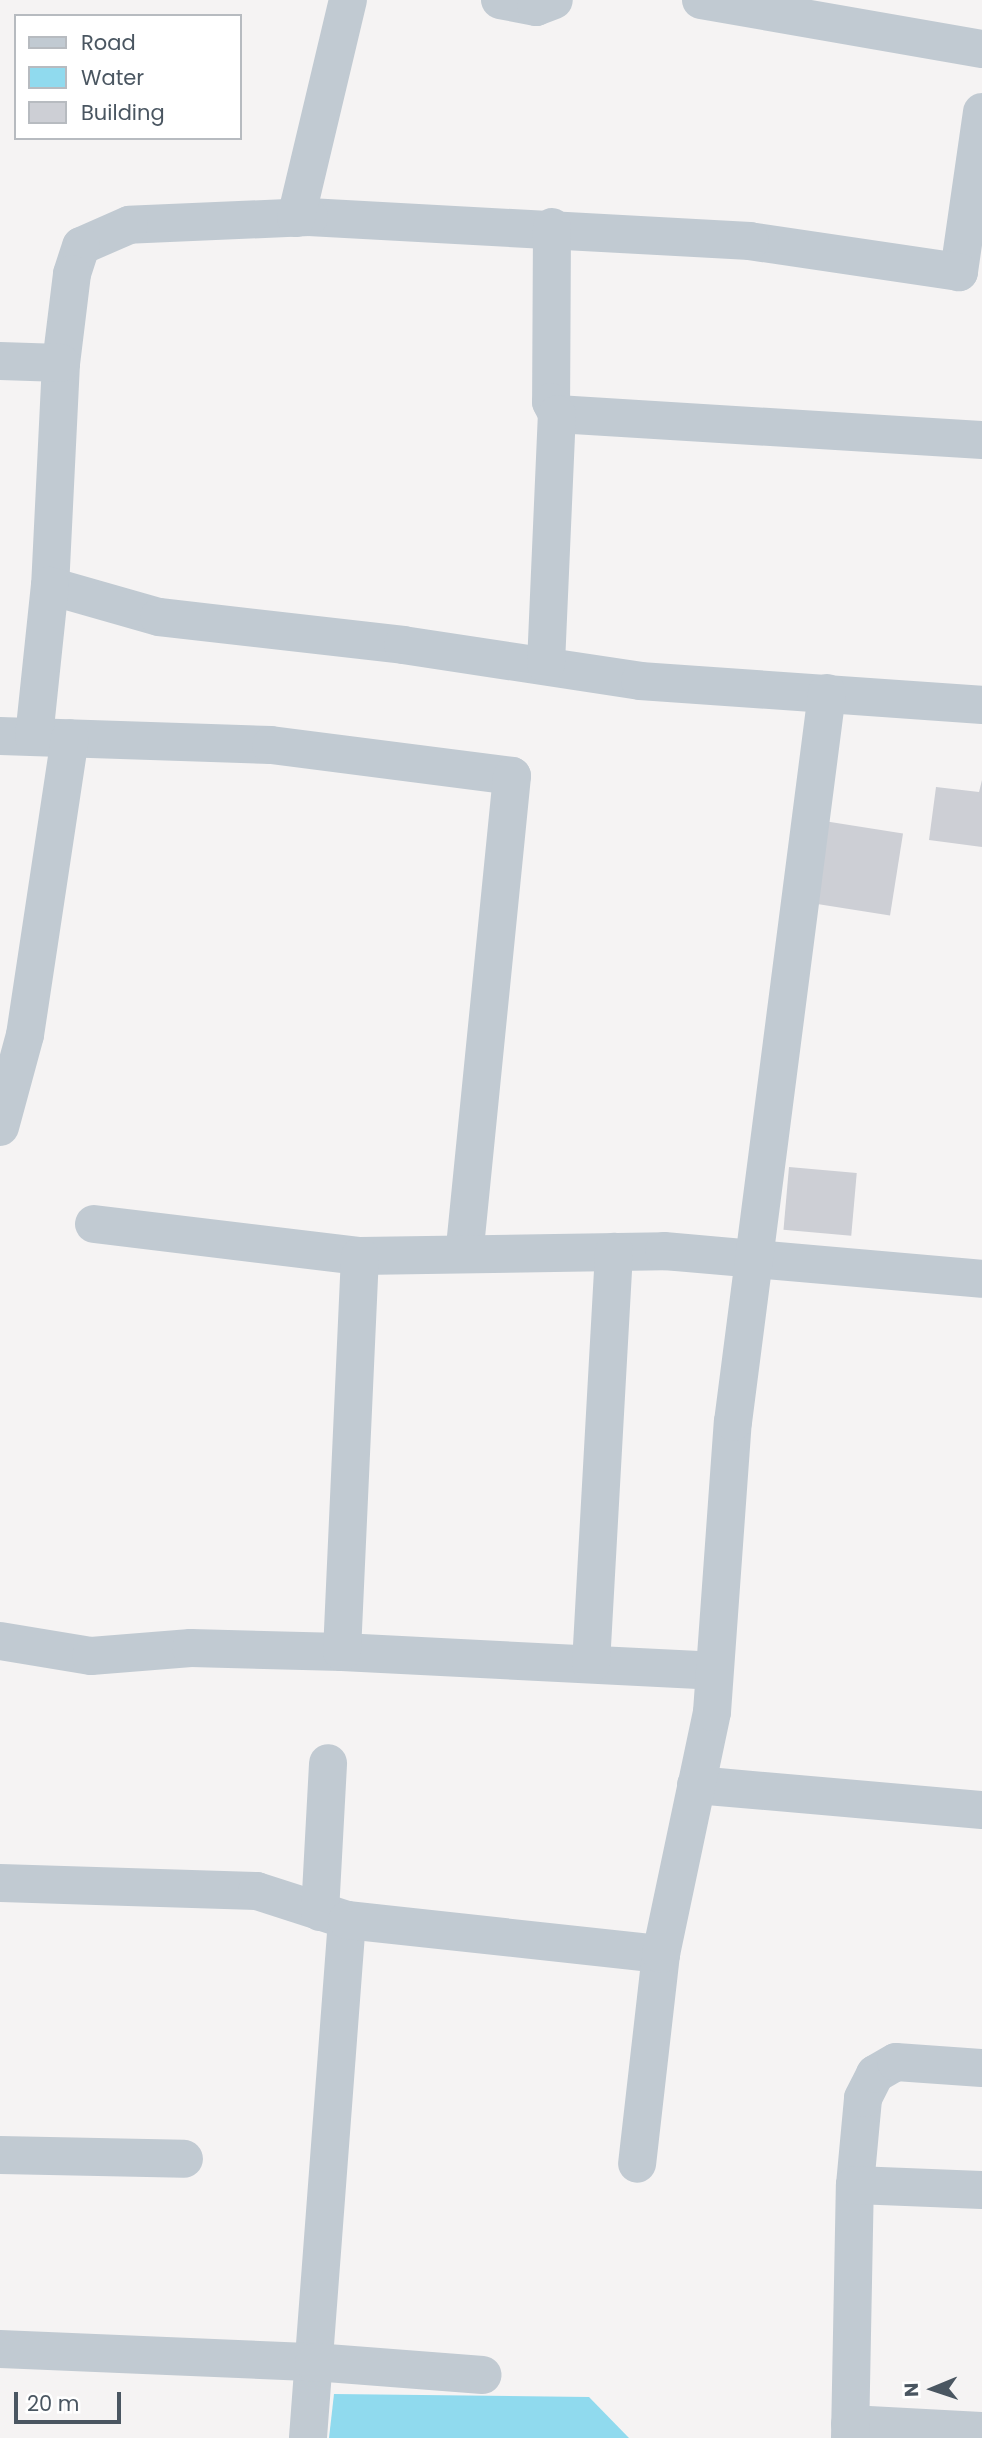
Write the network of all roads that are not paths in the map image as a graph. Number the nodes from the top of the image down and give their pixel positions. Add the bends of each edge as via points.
1 (348, 0) edge
2 (500, 0) edge
3 (554, 0) edge
4 (701, 0) edge
5 (982, 50) edge
6 (982, 112) edge
7 (296, 218) junction
8 (552, 227) junction
9 (970, 273) edge
10 (0, 361) edge
11 (61, 363) junction
12 (557, 414) junction
13 (982, 440) edge
14 (50, 586) junction
15 (545, 664) junction
16 (827, 694) junction
17 (982, 705) edge
18 (35, 737) edge
19 (0, 1127) edge
20 (94, 1224) dead end
21 (614, 1252) junction
22 (464, 1254) junction
23 (360, 1256) junction
24 (754, 1259) junction
25 (982, 1279) edge
26 (0, 1641) edge
27 (342, 1652) junction
28 (591, 1664) junction
29 (715, 1671) junction
30 (328, 1763) dead end
31 (696, 1785) junction
32 (982, 1810) edge
33 (0, 1883) edge
34 (334, 1916) junction
35 (661, 1954) junction
36 (982, 2068) edge
37 (0, 2155) edge
38 (184, 2159) dead end
39 (637, 2164) dead end
40 (855, 2185) junction
41 (982, 2190) edge
42 (0, 2349) edge
43 (0, 2356) edge
44 (314, 2362) junction
45 (483, 2375) dead end
46 (850, 2431) edge
47 (982, 2431) edge
48 (308, 2438) edge

1 - 7 street
2 - 3 street via 536,6
4 - 5 street
6 - 9 street
7 - 8 street
7 - 11 street via 129,225 81,246 72,274
8 - 9 street via 750,241
8 - 12 street via 551,402
10 - 11 street
11 - 14 street
12 - 13 street via 571,419
12 - 15 street
14 - 15 street via 159,617
14 - 18 street
15 - 16 street via 640,681
16 - 17 street
16 - 24 street
18 - 19 street via 25,1035
18 - 22 street via 271,745 512,776
20 - 23 street
21 - 22 street
21 - 24 street
21 - 28 street
22 - 23 street
23 - 27 street
24 - 25 street
24 - 29 street via 733,1422
26 - 27 street via 91,1656 191,1648
27 - 28 street
28 - 29 street
29 - 31 street via 712,1712
30 - 34 street
31 - 32 street
31 - 35 street
33 - 34 street via 257,1891
34 - 35 street
34 - 44 street
35 - 39 street
36 - 40 street via 896,2062 875,2074 863,2098
37 - 38 street
40 - 41 street
40 - 46 street
42 - 43 street
42 - 44 street
44 - 45 street
44 - 48 street
46 - 47 street

